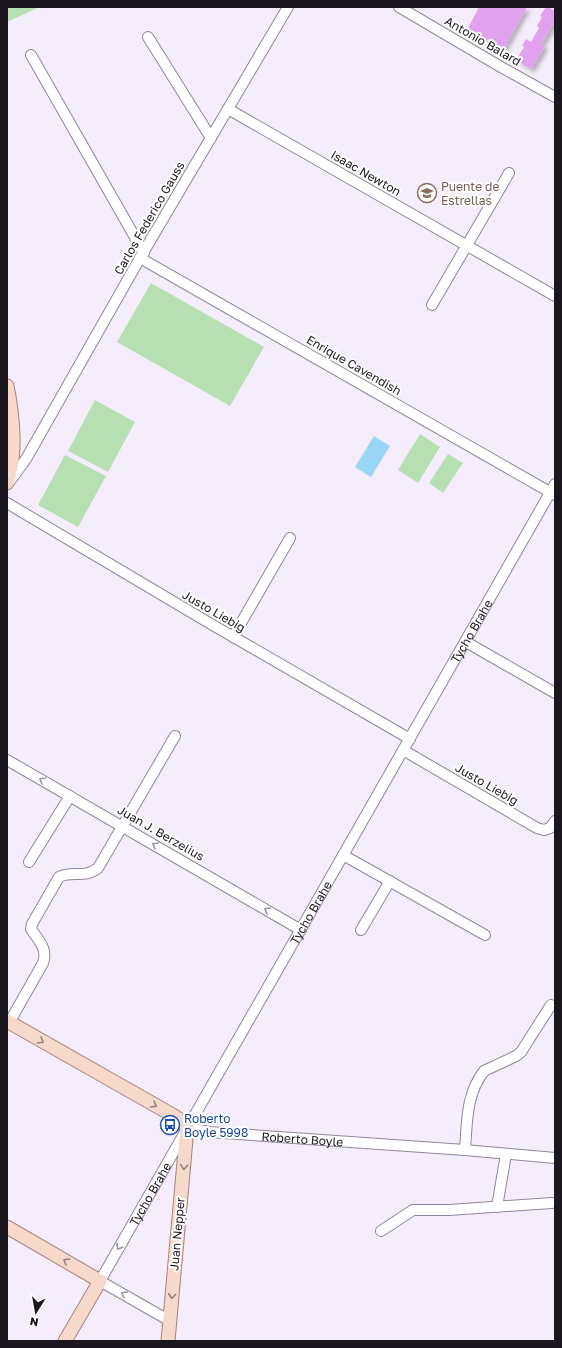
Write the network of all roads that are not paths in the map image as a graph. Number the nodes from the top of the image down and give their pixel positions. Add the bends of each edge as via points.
1 (288, 7) edge
2 (399, 7) edge
3 (148, 37) dead end
4 (31, 55) dead end
5 (555, 97) edge
6 (228, 109) junction
7 (211, 138) junction
8 (509, 173) dead end
9 (467, 246) junction
10 (142, 256) junction
11 (555, 296) edge
12 (432, 305) dead end
13 (7, 386) edge
14 (35, 442) junction
15 (12, 446) junction
16 (7, 484) edge
17 (553, 490) edge
18 (7, 503) edge
19 (290, 538) dead end
20 (233, 637) junction
21 (466, 642) junction
22 (555, 693) edge
23 (175, 736) dead end
24 (410, 739) junction
25 (403, 750) junction
26 (7, 760) edge
27 (70, 796) junction
28 (555, 821) edge
29 (123, 826) junction
30 (343, 855) junction
31 (29, 862) dead end
32 (390, 881) junction
33 (301, 930) junction
34 (361, 930) dead end
35 (486, 935) dead end
36 (551, 1005) dead end
37 (8, 1022) edge
38 (187, 1128) junction
39 (465, 1150) junction
40 (506, 1154) junction
41 (555, 1158) edge
42 (552, 1203) dead end
43 (497, 1207) junction
44 (7, 1227) edge
45 (381, 1231) dead end
46 (100, 1281) junction
47 (170, 1321) junction
48 (65, 1341) edge
49 (168, 1341) edge

1 - 6 street, Carlos Federico Gauss
2 - 5 street, Antonio Balard
3 - 7 street
4 - 10 street
6 - 7 street, Carlos Federico Gauss
6 - 9 street, Isaac Newton
7 - 10 street, Carlos Federico Gauss
8 - 9 street
9 - 11 street, Isaac Newton
9 - 12 street
10 - 14 street, Carlos Federico Gauss
10 - 17 street, Enrique Cavendish
13 - 15 main road
14 - 15 street via 24,451
14 - 16 street, Carlos Federico Gauss
15 - 16 main road
17 - 21 street, Tycho Brahe
18 - 20 street, Justo Liebig
19 - 20 street
20 - 24 street, Justo Liebig
21 - 22 street
21 - 24 street, Tycho Brahe
23 - 29 street
24 - 25 street, Tycho Brahe
25 - 28 street, Justo Liebig via 537,828 550,828
25 - 30 street, Tycho Brahe
27 -> 26 street, Juan J. Berzelius
27 - 29 street, Juan J. Berzelius
27 - 31 street
33 -> 29 street, Juan J. Berzelius
29 - 37 street via 98,868 91,873 59,877 31,929 45,950 44,963
30 - 32 street
30 - 33 street, Tycho Brahe
32 - 34 street
32 - 35 street
33 - 38 street, Tycho Brahe
36 - 39 street via 521,1052 484,1071 480,1076 470,1101
37 -> 38 main road via 176,1117
38 - 39 street, Roberto Boyle via 209,1132
38 -> 46 street, Tycho Brahe
38 -> 47 main road, Juan Nepper
39 - 40 street, Roberto Boyle
40 - 41 street, Roberto Boyle
40 - 43 street
42 - 43 street
43 - 45 street via 413,1210
46 -> 44 main road
47 -> 46 street
46 - 48 main road, Tycho Brahe
47 - 49 main road, Juan Nepper

